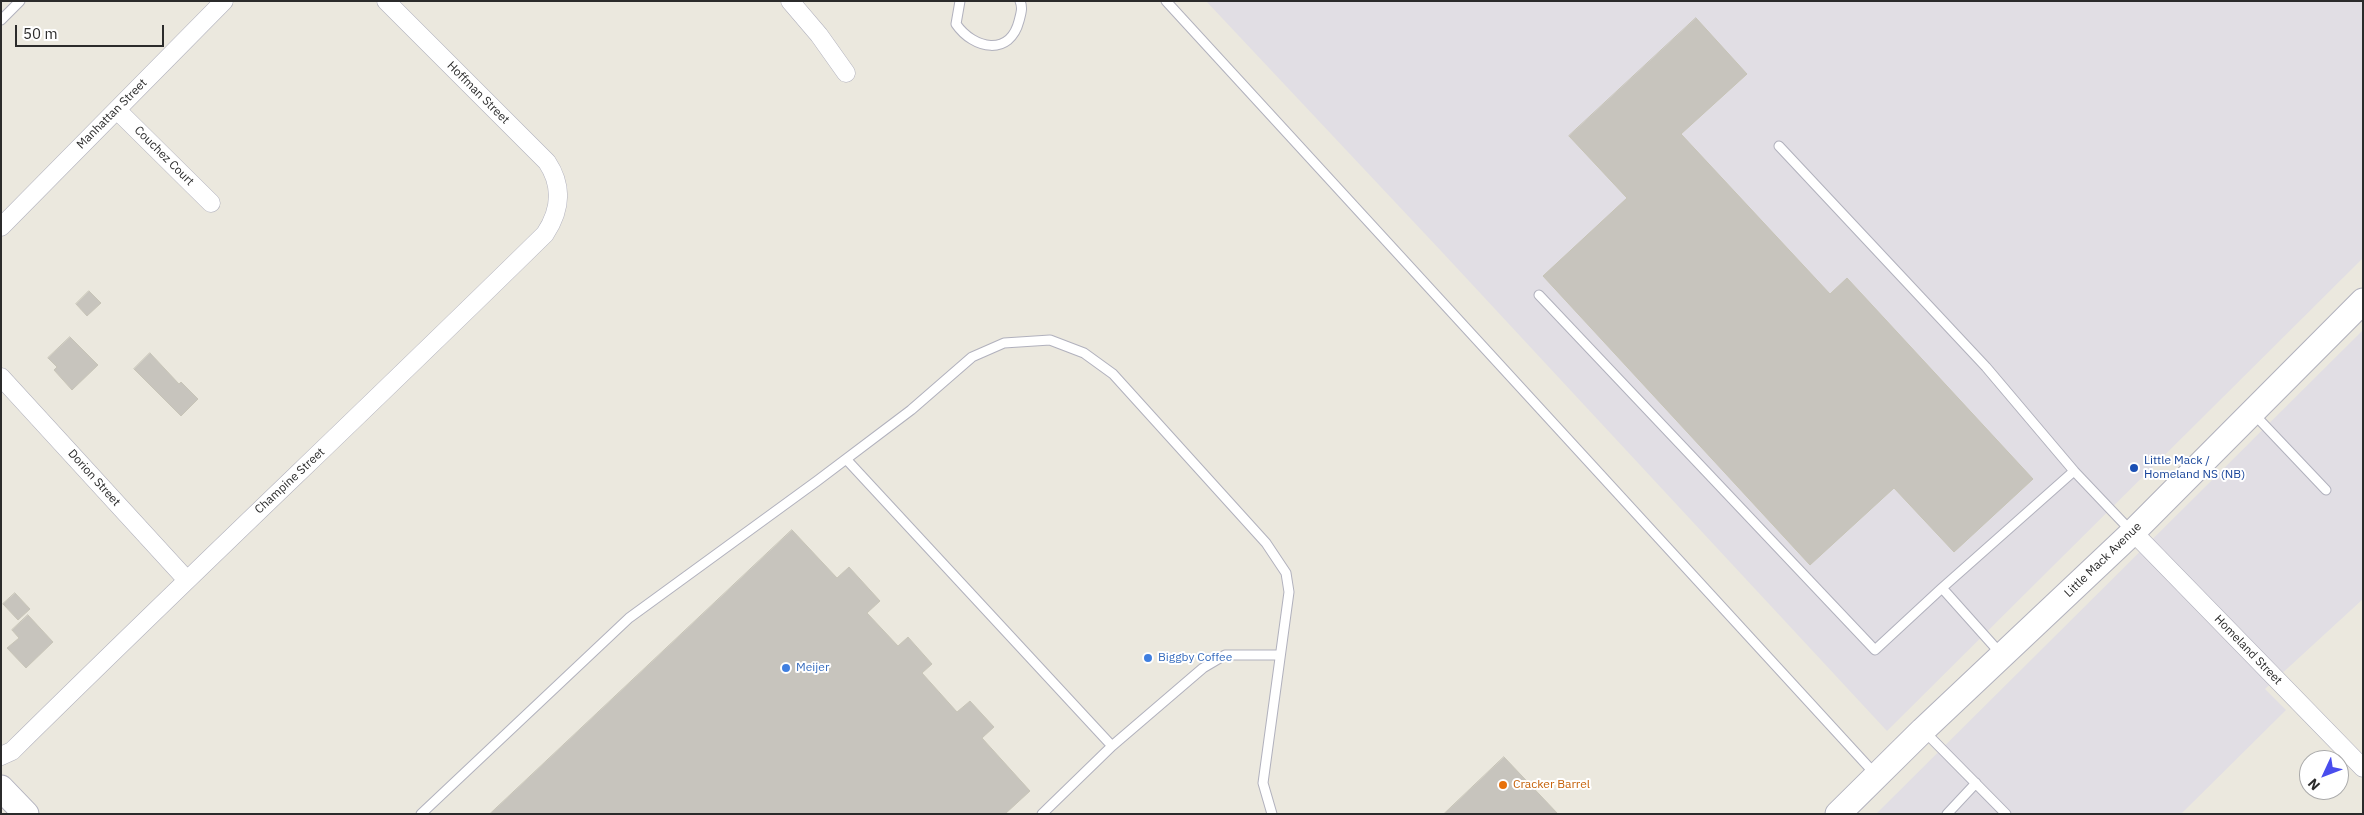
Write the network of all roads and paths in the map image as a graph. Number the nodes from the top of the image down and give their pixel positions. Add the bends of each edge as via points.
1 (20, 1) edge
2 (224, 1) edge
3 (386, 1) edge
4 (790, 1) edge
5 (960, 1) edge
6 (1020, 1) edge
7 (1166, 1) edge
8 (1, 20) edge
9 (846, 73) dead end
10 (117, 110) junction
11 (1779, 146) dead end
12 (559, 192) joint
13 (211, 203) dead end
14 (1, 227) edge
15 (1539, 295) dead end
16 (2363, 302) edge
17 (1, 377) edge
18 (2252, 413) junction
19 (846, 459) junction
20 (2074, 471) junction
21 (2326, 490) dead end
22 (2133, 532) junction
23 (186, 579) junction
24 (1942, 588) junction
25 (1280, 655) junction
26 (2002, 656) junction
27 (1923, 730) junction
28 (1112, 746) junction
29 (1, 756) edge
30 (2363, 768) edge
31 (1876, 775) junction
32 (1976, 783) junction
33 (1, 788) edge
34 (26, 814) edge
35 (421, 814) edge
36 (1042, 814) edge
37 (1272, 814) edge
38 (1838, 814) edge
39 (1947, 814) edge
40 (2006, 814) edge

1 - 8 lane
2 - 10 street, Manhattan Street
3 - 12 street, Hoffman Street via 548,162
4 - 9 street
5 - 6 lane via 956,24 964,35 981,46 1000,44 1016,30 1022,7
7 - 31 lane
10 - 13 street, Couchez Court
10 - 14 street, Manhattan Street
11 - 20 lane via 1986,366
12 - 23 street, Champine Street via 558,207 545,234
15 - 24 lane via 1875,650
16 - 18 main road, Little Mack Avenue
17 - 23 street, Dorion Street
18 - 21 lane
18 - 22 main road, Little Mack Avenue
19 - 25 lane via 911,410 972,357 1004,343 1050,340 1084,353 1113,374 1266,543 1286,573 1289,592
19 - 28 lane
19 - 35 lane via 629,618
20 - 22 lane
20 - 24 lane
22 - 26 main road, Little Mack Avenue
22 - 30 street, Homeland Street
23 - 29 street, Champine Street via 12,751
24 - 26 lane
25 - 28 lane via 1225,656 1203,668
25 - 37 lane via 1263,783
26 - 27 main road, Little Mack Avenue
27 - 31 main road, Little Mack Avenue
27 - 32 lane
28 - 36 lane
31 - 38 main road, Little Mack Avenue
32 - 39 lane
32 - 40 lane
33 - 34 main road

